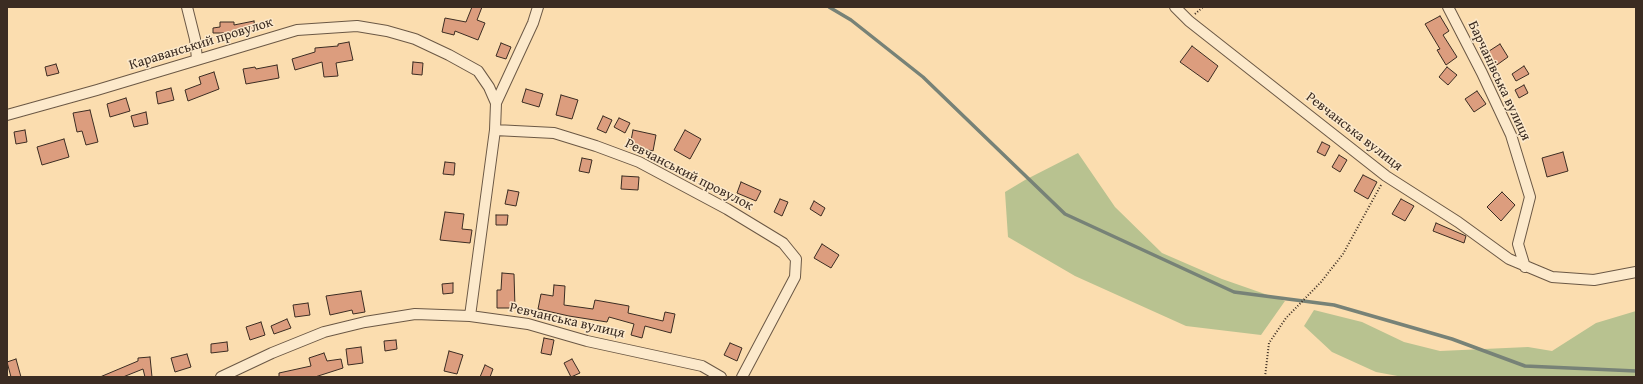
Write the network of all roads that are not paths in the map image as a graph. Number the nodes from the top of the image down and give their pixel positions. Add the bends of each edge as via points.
1 (187, 7) edge
2 (538, 7) edge
3 (1175, 7) edge
4 (1448, 7) edge
5 (197, 59) junction
6 (496, 103) junction
7 (7, 115) edge
8 (495, 130) junction
9 (1525, 267) junction
10 (1636, 272) edge
11 (470, 316) junction
12 (221, 377) edge
13 (721, 377) edge
14 (742, 377) edge

1 - 5 street via 195,38
2 - 6 street
3 - 9 street, Ревчанська вулиця via 1189,21 1386,176 1458,222 1509,259
4 - 9 street, Барчанівська вулиця via 1511,135 1530,197 1518,244
5 - 6 street, Караванський провулок via 297,30 357,26 415,39 449,55 478,72
5 - 7 street, Караванський провулок
6 - 8 street, Караванський провулок
8 - 11 street
8 - 14 street, Ревчанський провулок via 554,132 639,162 727,209 783,243 796,259 795,277
9 - 10 street via 1552,277 1594,280
11 - 12 street, Ревчанська вулиця via 415,314 337,328 272,353
11 - 13 street, Ревчанська вулиця via 528,324 702,366

